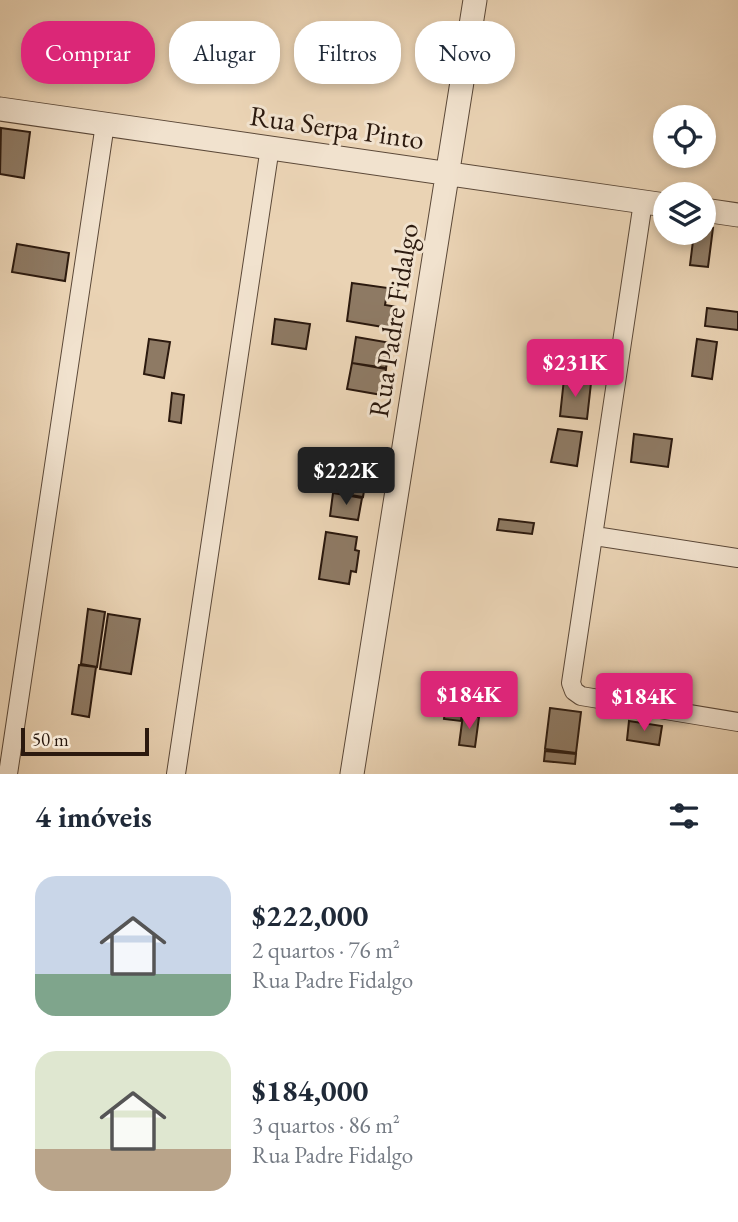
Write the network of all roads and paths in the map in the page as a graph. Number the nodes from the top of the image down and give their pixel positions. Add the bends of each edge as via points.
1 (475, 0) edge
2 (0, 109) edge
3 (105, 124) junction
4 (270, 147) junction
5 (446, 173) junction
6 (653, 204) edge
7 (653, 210) edge
8 (716, 212) edge
9 (738, 215) edge
10 (595, 536) junction
11 (738, 558) edge
12 (738, 722) edge
13 (8, 774) edge
14 (176, 774) edge
15 (352, 774) edge

1 - 5 street, Rua Padre Fidalgo
2 - 3 street, Rua Serpa Pinto
3 - 4 street, Rua Serpa Pinto
3 - 13 street
4 - 5 street, Rua Serpa Pinto
4 - 14 street
5 - 6 street, Rua Serpa Pinto
5 - 15 street, Rua Padre Fidalgo
7 - 10 street
8 - 9 street
10 - 11 street
10 - 12 street via 571,683 574,691

